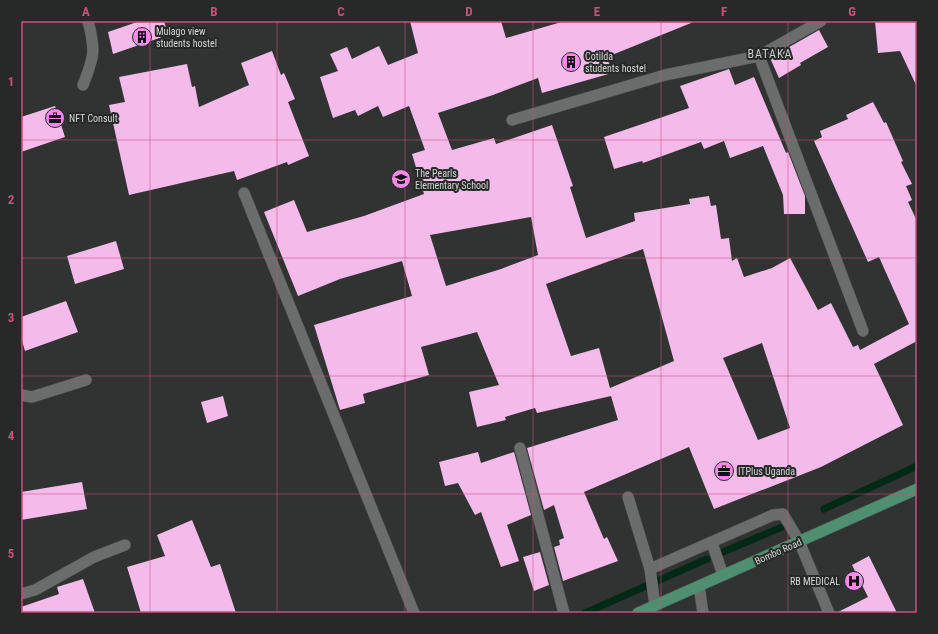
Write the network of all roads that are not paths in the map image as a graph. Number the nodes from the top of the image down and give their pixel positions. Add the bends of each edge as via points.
1 (88, 21) edge
2 (821, 21) edge
3 (759, 56) junction
4 (83, 85) dead end
5 (512, 120) dead end
6 (244, 193) dead end
7 (864, 331) dead end
8 (86, 380) dead end
9 (21, 395) edge
10 (520, 448) dead end
11 (917, 489) edge
12 (628, 497) dead end
13 (799, 541) junction
14 (712, 543) junction
15 (125, 545) dead end
16 (650, 569) junction
17 (723, 575) junction
18 (699, 586) junction
19 (21, 594) edge
20 (655, 606) junction
21 (414, 613) edge
22 (564, 613) edge
23 (638, 613) edge
24 (703, 613) edge
25 (829, 613) edge

1 - 4 street via 94,55
2 - 3 street
3 - 5 street via 665,75
3 - 7 street
6 - 21 street
8 - 9 street via 32,397
10 - 22 street
11 - 13 main road, Bombo Road
12 - 16 street
13 - 14 street via 783,514 773,515
13 - 17 main road, Bombo Road
13 - 25 street
14 - 16 street
14 - 17 street
15 - 19 street via 94,557 35,590
16 - 20 street
17 - 18 main road, Bombo Road
18 - 20 main road, Bombo Road
18 - 24 street
20 - 23 main road, Bombo Road

